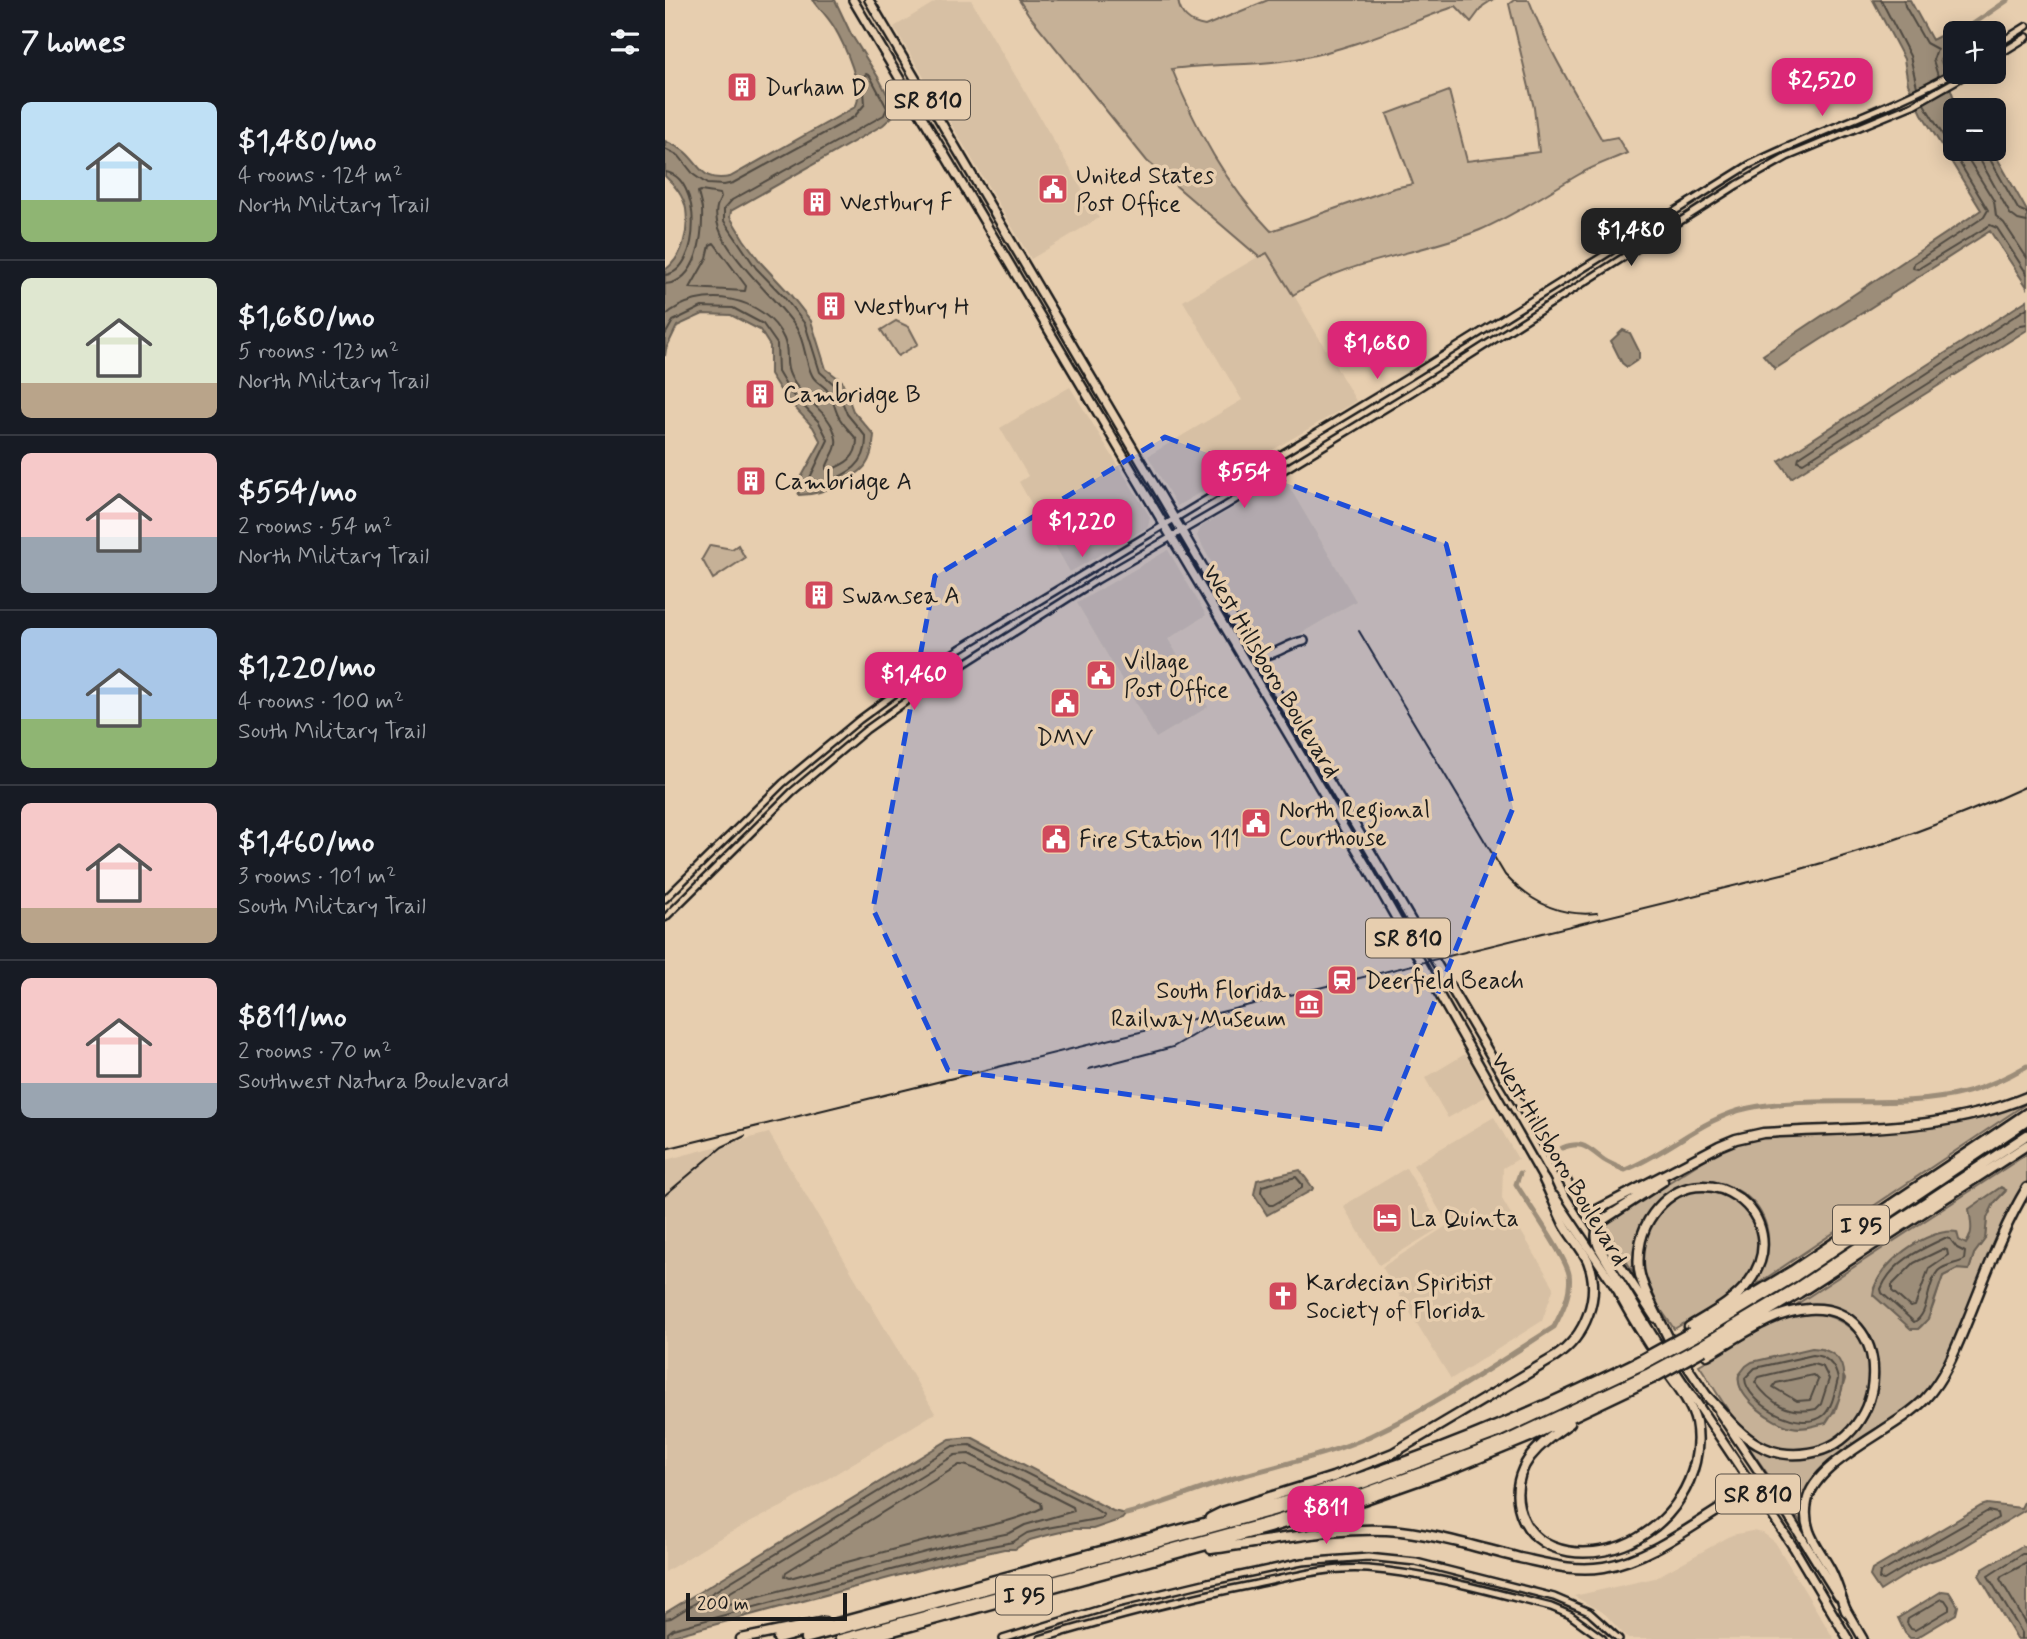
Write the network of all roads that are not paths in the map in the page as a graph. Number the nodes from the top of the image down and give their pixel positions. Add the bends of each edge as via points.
1 (853, 0) edge
2 (869, 0) edge
3 (2027, 26) edge
4 (2027, 37) edge
5 (2006, 39) edge
6 (2006, 50) edge
7 (1943, 78) edge
8 (1949, 84) edge
9 (962, 185) junction
10 (983, 194) junction
11 (973, 204) junction
12 (991, 208) junction
13 (1175, 519) junction
14 (1164, 526) junction
15 (1182, 531) junction
16 (1170, 538) junction
17 (1304, 641) dead end
18 (1256, 656) junction
19 (1321, 790) junction
20 (1340, 800) junction
21 (1377, 886) junction
22 (1398, 898) junction
23 (665, 900) edge
24 (665, 918) edge
25 (2027, 1097) edge
26 (2027, 1112) edge
27 (2027, 1121) edge
28 (2027, 1135) edge
29 (2027, 1145) edge
30 (1700, 1156) junction
31 (1544, 1180) junction
32 (2027, 1188) edge
33 (1586, 1213) junction
34 (1597, 1230) junction
35 (1620, 1295) junction
36 (1669, 1339) junction
37 (1698, 1341) junction
38 (1659, 1352) junction
39 (1646, 1369) junction
40 (1707, 1396) junction
41 (1584, 1412) junction
42 (1759, 1495) junction
43 (1192, 1526) junction
44 (1184, 1552) junction
45 (1846, 1611) junction
46 (848, 1620) junction
47 (741, 1639) edge
48 (778, 1639) edge
49 (805, 1639) edge
50 (840, 1639) edge
51 (865, 1639) edge
52 (1003, 1639) edge
53 (1040, 1639) edge
54 (1603, 1639) edge
55 (1619, 1639) edge
56 (1848, 1639) edge
57 (1863, 1639) edge

1 - 9 main road, West Hillsboro Boulevard / SR 810
2 - 10 main road, West Hillsboro Boulevard / SR 810
3 - 5 street
4 - 6 street
7 - 13 street via 1749,164
8 - 15 street via 1913,105 1787,157 1737,185 1412,392
9 - 10 main road
9 - 11 main road, West Hillsboro Boulevard / SR 810
10 - 12 main road, West Hillsboro Boulevard / SR 810
11 - 12 main road
11 - 14 main road, West Hillsboro Boulevard / SR 810
12 - 13 main road, West Hillsboro Boulevard / SR 810
13 - 14 street
13 - 15 main road, West Hillsboro Boulevard / SR 810
14 - 16 main road, West Hillsboro Boulevard / SR 810
14 - 23 street via 961,648 859,720 767,798
15 - 16 street
15 - 18 main road, West Hillsboro Boulevard / SR 810
16 - 19 main road, West Hillsboro Boulevard / SR 810
16 - 24 street via 966,661 866,730 770,812
17 - 18 main road via 1272,655
18 - 20 main road, West Hillsboro Boulevard / SR 810
19 - 20 main road
19 - 21 main road, West Hillsboro Boulevard / SR 810
20 - 22 main road, West Hillsboro Boulevard / SR 810
21 - 22 main road via 1387,896
21 - 31 main road, West Hillsboro Boulevard / SR 810
22 - 33 main road, West Hillsboro Boulevard / SR 810
25 - 30 highway via 1937,1123 1756,1134
26 - 37 highway, I 95 via 1792,1271
27 - 37 highway
28 - 37 highway via 1795,1288
29 - 37 highway, I 95 via 1790,1299
30 - 33 highway
30 - 34 highway via 1609,1216
31 - 35 main road, West Hillsboro Boulevard / SR 810
31 - 43 highway via 1592,1276 1588,1315 1569,1345 1393,1453 1222,1511
32 - 45 highway via 1937,1385 1909,1413 1825,1471 1810,1493 1808,1532 1831,1571
33 - 34 main road, West Hillsboro Boulevard / SR 810
34 - 36 main road, West Hillsboro Boulevard / SR 810
34 - 38 highway via 1600,1249
35 - 38 main road, West Hillsboro Boulevard / SR 810
35 - 41 highway via 1691,1407 1696,1459 1682,1494 1655,1527 1617,1548 1572,1553 1552,1548 1534,1535 1520,1512 1517,1491 1533,1454
36 - 37 highway via 1641,1281 1638,1256 1642,1238 1651,1217 1671,1196 1692,1187 1714,1186 1735,1194 1751,1210 1762,1234 1762,1254 1756,1271
36 - 40 main road, West Hillsboro Boulevard / SR 810
37 - 38 highway, I 95, bridge
37 - 39 highway, bridge
37 - 39 highway, I 95, bridge via 1670,1369
37 - 40 highway via 1779,1316 1824,1310 1860,1332 1874,1375 1868,1405 1855,1427 1833,1445 1805,1454 1779,1452 1755,1443
38 - 39 highway, I 95, bridge
38 - 42 main road, West Hillsboro Boulevard / SR 810
39 - 41 highway, I 95
39 - 43 highway, I 95 via 1439,1450 1319,1491
39 - 49 highway via 1489,1437 1346,1489
39 - 50 highway via 1500,1443 1361,1494
40 - 45 main road, West Hillsboro Boulevard / SR 810
41 - 44 highway, I 95 via 1401,1487
42 - 44 highway via 1740,1497 1635,1558 1590,1569 1557,1567 1425,1535 1380,1530 1318,1531
42 - 56 main road, West Hillsboro Boulevard / SR 810
43 - 46 highway, I 95
44 - 51 highway, I 95
45 - 57 main road, West Hillsboro Boulevard / SR 810
46 - 47 highway
46 - 48 highway, I 95
52 - 55 street via 1208,1582 1302,1562 1369,1557 1416,1562 1554,1597 1589,1612
53 - 54 street via 1210,1593 1331,1570 1366,1569 1413,1574 1551,1607

